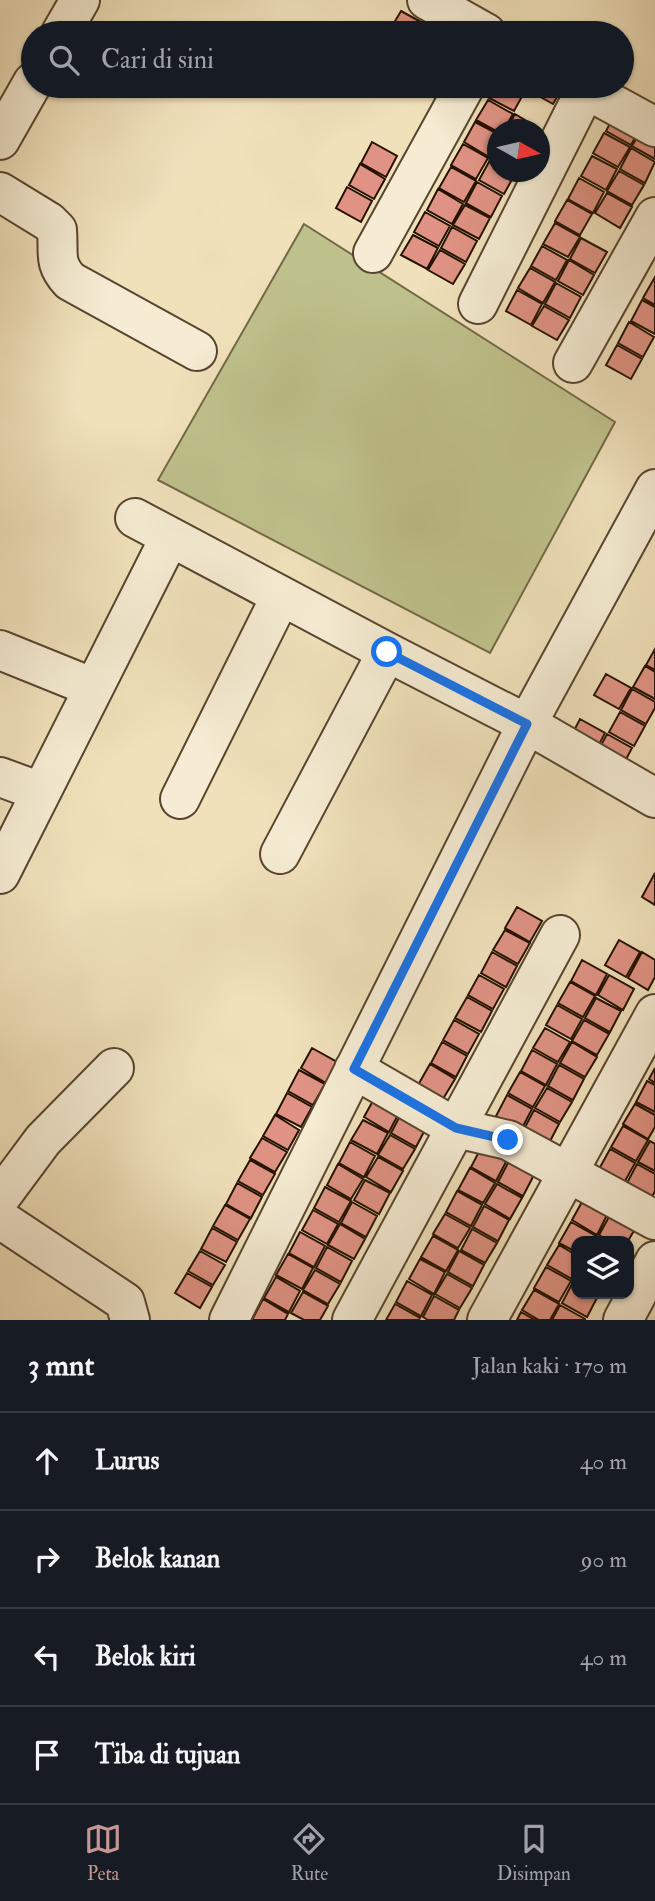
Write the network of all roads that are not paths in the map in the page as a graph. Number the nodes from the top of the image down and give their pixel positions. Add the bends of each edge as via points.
1 (80, 0) edge
2 (427, 0) edge
3 (68, 21) edge
4 (465, 21) edge
5 (24, 98) edge
6 (458, 98) edge
7 (578, 98) edge
8 (603, 98) edge
9 (655, 127) edge
10 (0, 140) edge
11 (0, 192) edge
12 (655, 217) edge
13 (373, 253) dead end
14 (478, 304) dead end
15 (197, 351) dead end
16 (573, 363) dead end
17 (655, 489) edge
18 (135, 518) dead end
19 (170, 537) junction
20 (281, 596) junction
21 (0, 650) edge
22 (387, 652) junction
23 (94, 688) junction
24 (527, 724) junction
25 (0, 777) edge
26 (650, 784) edge
27 (41, 792) junction
28 (180, 799) dead end
29 (280, 854) dead end
30 (0, 874) edge
31 (560, 935) dead end
32 (655, 1014) edge
33 (114, 1068) dead end
34 (354, 1069) junction
35 (456, 1128) junction
36 (567, 1172) junction
37 (0, 1198) edge
38 (0, 1219) edge
39 (655, 1220) edge
40 (655, 1261) edge
41 (130, 1320) edge
42 (229, 1320) edge
43 (352, 1320) edge
44 (487, 1320) edge
45 (623, 1320) edge

1 - 3 street
2 - 4 street
5 - 10 street
6 - 13 street
7 - 14 street
8 - 9 street
11 - 15 street via 57,230 58,261 70,281
12 - 16 street
17 - 24 street
18 - 19 street
19 - 20 street
19 - 23 street
20 - 22 street
20 - 28 street
21 - 23 street
22 - 24 street
22 - 29 street
23 - 27 street
24 - 26 street
24 - 34 street
25 - 27 street
27 - 30 street
31 - 35 street
32 - 36 street
33 - 37 street via 43,1140
34 - 35 street
34 - 42 street
35 - 36 street via 508,1140
35 - 43 street
36 - 39 street
36 - 44 street
38 - 41 street via 125,1302
40 - 45 street

